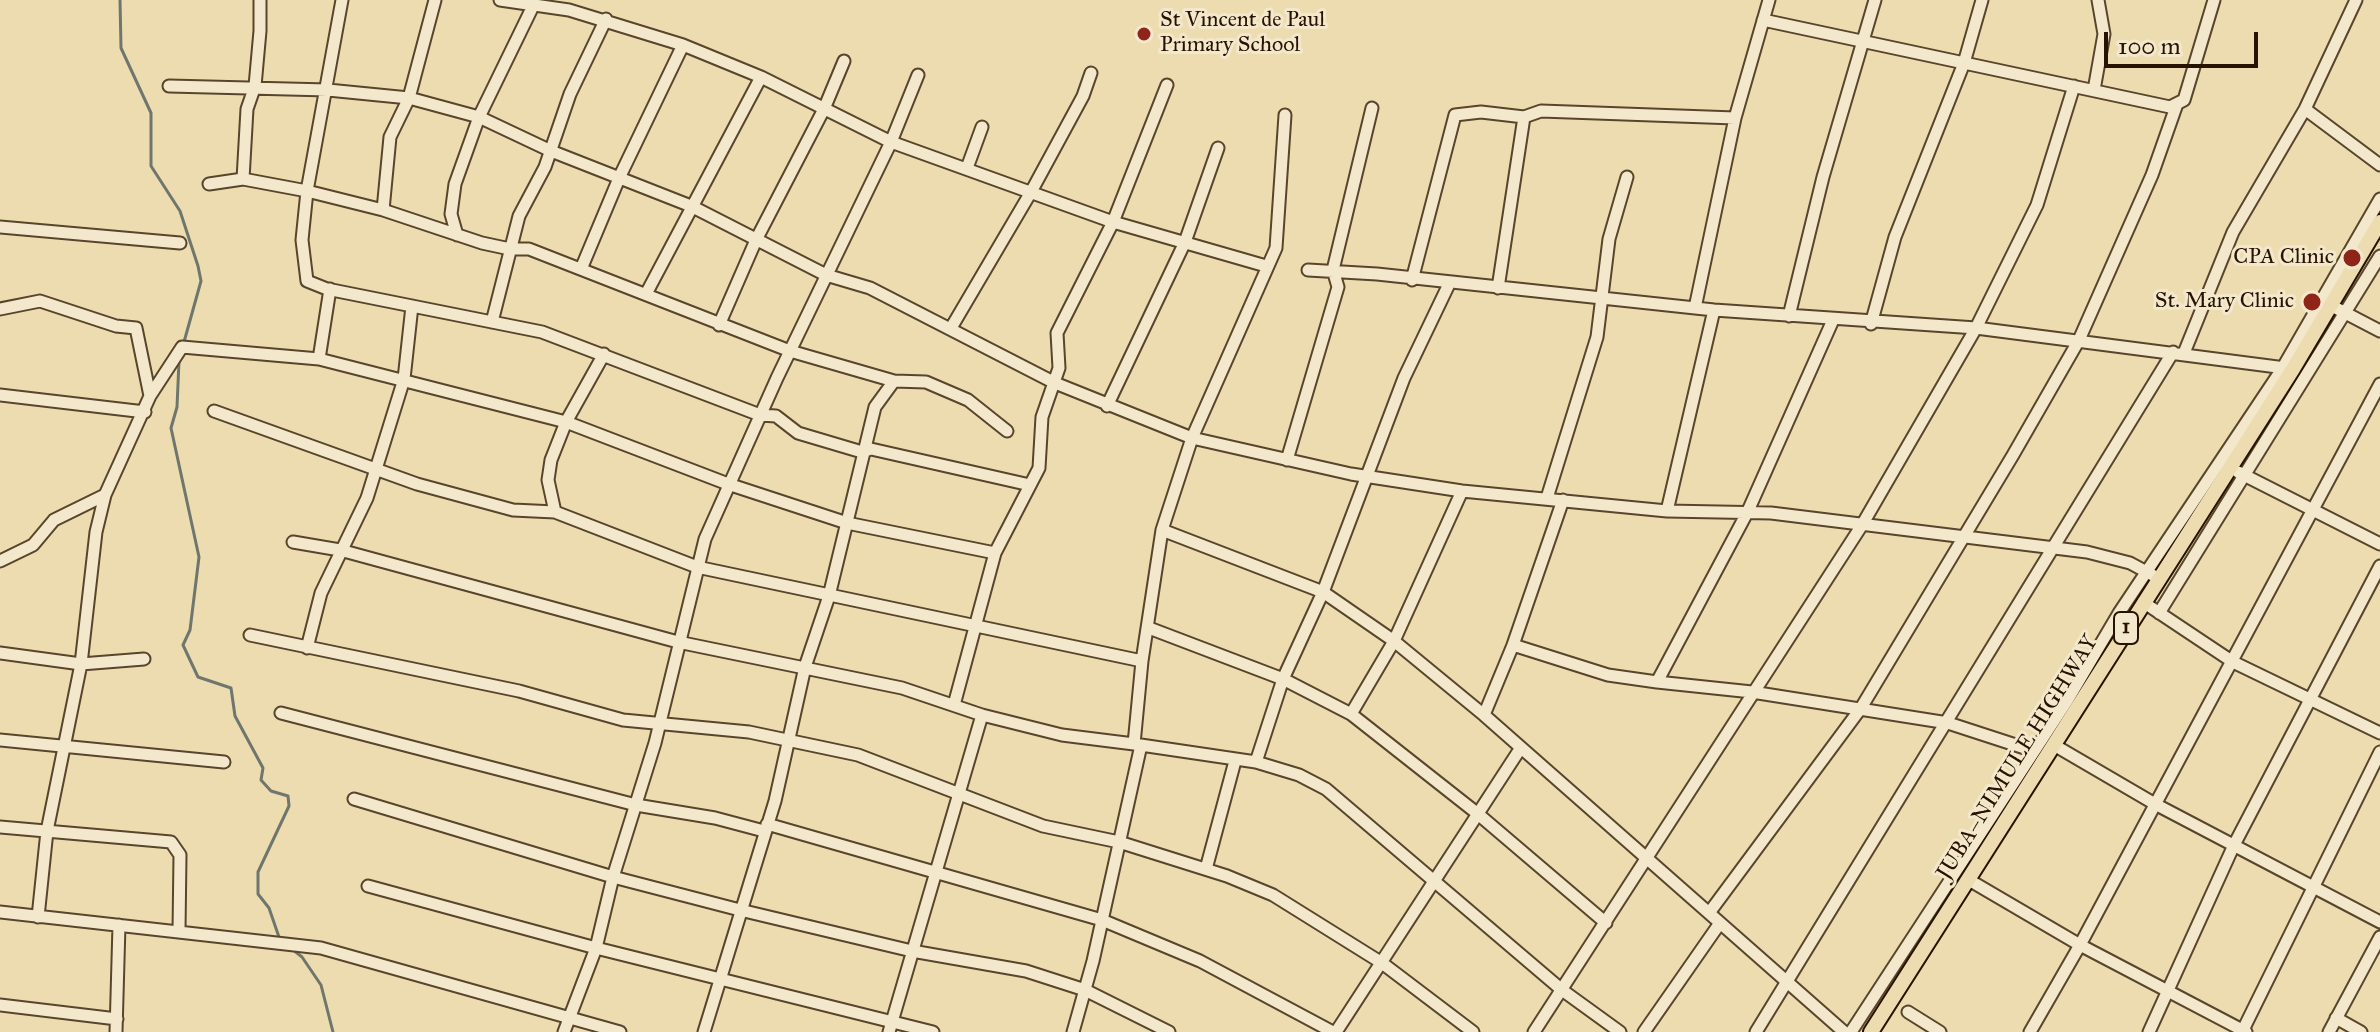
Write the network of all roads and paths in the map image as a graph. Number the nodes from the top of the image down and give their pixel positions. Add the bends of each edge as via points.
1 (260, 0) edge
2 (342, 0) edge
3 (435, 0) edge
4 (500, 0) edge
5 (1769, 0) edge
6 (1875, 0) edge
7 (1982, 0) edge
8 (2098, 0) edge
9 (2214, 0) edge
10 (2356, 0) edge
11 (533, 6) junction
12 (606, 19) junction
13 (1763, 20) junction
14 (1866, 40) junction
15 (683, 45) junction
16 (844, 61) dead end
17 (1964, 63) junction
18 (1091, 73) dead end
19 (918, 75) dead end
20 (761, 77) junction
21 (1167, 85) dead end
22 (169, 86) dead end
23 (255, 86) junction
24 (2074, 86) junction
25 (328, 90) junction
26 (2094, 90) junction
27 (409, 98) junction
28 (2177, 104) junction
29 (1372, 108) dead end
30 (824, 109) junction
31 (2305, 109) junction
32 (1285, 115) dead end
33 (479, 117) junction
34 (1524, 117) junction
35 (1735, 118) junction
36 (982, 127) dead end
37 (891, 142) junction
38 (1218, 148) dead end
39 (551, 151) junction
40 (2380, 165) edge
41 (967, 168) junction
42 (620, 176) junction
43 (1627, 177) dead end
44 (243, 179) junction
45 (209, 184) dead end
46 (307, 191) junction
47 (1031, 192) junction
48 (2380, 199) edge
49 (691, 206) junction
50 (383, 210) junction
51 (1113, 222) junction
52 (2380, 222) edge
53 (0, 227) edge
54 (457, 235) junction
55 (756, 240) junction
56 (1185, 242) junction
57 (180, 243) dead end
58 (510, 249) junction
59 (2380, 256) edge
60 (1266, 266) junction
61 (581, 269) junction
62 (1308, 270) dead end
63 (1333, 270) junction
64 (826, 275) junction
65 (1412, 280) junction
66 (1450, 282) junction
67 (1498, 288) junction
68 (330, 289) junction
69 (646, 294) junction
70 (1604, 299) junction
71 (412, 306) junction
72 (2332, 306) junction
73 (1695, 308) junction
74 (0, 309) edge
75 (1714, 310) junction
76 (2346, 312) junction
77 (1789, 316) junction
78 (1833, 320) junction
79 (492, 322) junction
80 (1871, 324) junction
81 (719, 325) junction
82 (951, 328) junction
83 (1976, 328) junction
84 (2380, 331) edge
85 (2079, 340) junction
86 (790, 351) junction
87 (2178, 353) junction
88 (604, 354) junction
89 (319, 359) junction
90 (2288, 369) junction
91 (404, 379) junction
92 (894, 381) junction
93 (1055, 383) junction
94 (2380, 384) edge
95 (0, 395) edge
96 (150, 396) junction
97 (1107, 406) junction
98 (214, 411) dead end
99 (145, 412) junction
100 (760, 415) junction
101 (566, 422) junction
102 (1007, 431) dead end
103 (1192, 438) junction
104 (862, 452) junction
105 (1287, 460) junction
106 (2230, 468) junction
107 (375, 471) junction
108 (2244, 476) junction
109 (1367, 477) junction
110 (728, 484) junction
111 (1030, 485) junction
112 (1462, 491) junction
113 (105, 495) junction
114 (1547, 498) junction
115 (1563, 500) junction
116 (2312, 508) junction
117 (1667, 511) junction
118 (1748, 511) junction
119 (555, 512) junction
120 (847, 523) junction
121 (1862, 525) junction
122 (1162, 530) junction
123 (1965, 535) junction
124 (293, 542) dead end
125 (2380, 544) edge
126 (2056, 548) junction
127 (340, 550) junction
128 (995, 553) junction
129 (0, 561) edge
130 (2380, 566) edge
131 (697, 567) junction
132 (2153, 574) junction
133 (1323, 592) junction
134 (829, 596) junction
135 (2143, 602) junction
136 (2159, 613) junction
137 (973, 626) junction
138 (1149, 628) junction
139 (250, 635) dead end
140 (1394, 641) junction
141 (678, 642) junction
142 (1513, 645) junction
143 (307, 648) junction
144 (0, 653) edge
145 (144, 659) dead end
146 (1142, 661) junction
147 (2233, 662) junction
148 (81, 664) junction
149 (805, 667) junction
150 (1283, 679) junction
151 (1657, 682) junction
152 (1752, 692) junction
153 (2310, 699) junction
154 (954, 705) junction
155 (1861, 708) junction
156 (281, 713) dead end
157 (1351, 714) junction
158 (982, 715) junction
159 (1484, 715) junction
160 (659, 722) junction
161 (1948, 723) junction
162 (2380, 733) edge
163 (789, 738) junction
164 (0, 740) edge
165 (67, 745) junction
166 (1137, 745) junction
167 (2054, 745) junction
168 (1520, 749) junction
169 (2034, 751) junction
170 (2380, 752) edge
171 (1235, 761) junction
172 (224, 762) dead end
173 (1256, 762) junction
174 (957, 794) junction
175 (354, 799) dead end
176 (2155, 804) junction
177 (636, 805) junction
178 (1478, 814) junction
179 (0, 827) edge
180 (766, 828) junction
181 (47, 831) junction
182 (1119, 842) junction
183 (2234, 845) junction
184 (1644, 858) junction
185 (1206, 869) junction
186 (934, 872) junction
187 (613, 877) junction
188 (1433, 878) junction
189 (1969, 880) junction
190 (368, 886) dead end
191 (2313, 888) junction
192 (740, 910) junction
193 (0, 912) edge
194 (1709, 913) junction
195 (38, 917) junction
196 (1102, 920) junction
197 (2380, 922) edge
198 (1606, 923) junction
199 (1720, 923) junction
200 (119, 925) junction
201 (179, 931) junction
202 (2380, 937) edge
203 (2080, 945) junction
204 (596, 948) junction
205 (912, 951) junction
206 (1382, 963) junction
207 (720, 979) junction
208 (1785, 981) junction
209 (1085, 990) junction
210 (1562, 990) junction
211 (2166, 991) junction
212 (0, 1005) edge
213 (1908, 1012) dead end
214 (2336, 1018) junction
215 (569, 1019) junction
216 (116, 1026) edge
217 (891, 1027) edge
218 (564, 1032) edge
219 (620, 1032) edge
220 (704, 1032) edge
221 (933, 1032) edge
222 (1073, 1032) edge
223 (1169, 1032) edge
224 (1335, 1032) edge
225 (1473, 1032) edge
226 (1534, 1032) edge
227 (1620, 1032) edge
228 (1644, 1032) edge
229 (1756, 1032) edge
230 (1844, 1032) edge
231 (1851, 1032) edge
232 (1871, 1032) edge
233 (1940, 1032) edge
234 (2030, 1032) edge
235 (2149, 1032) edge
236 (2244, 1032) edge
237 (2329, 1032) edge
238 (2361, 1032) edge

1 - 23 street
2 - 25 street
3 - 27 street
4 - 11 street
5 - 13 street
6 - 14 street
7 - 17 street
8 - 26 street via 2104,34
9 - 28 street via 2189,87
10 - 31 street
11 - 12 street
11 - 33 street
12 - 15 street
12 - 39 street via 570,94
13 - 14 street
13 - 35 street
14 - 17 street
14 - 77 street via 1823,177
15 - 20 street
15 - 42 street
16 - 30 street
17 - 24 street
17 - 80 street via 1895,237
18 - 47 street
19 - 37 street
20 - 30 street
20 - 49 street
21 - 51 street
22 - 23 street
23 - 25 street
23 - 44 street via 247,109
24 - 26 street
24 - 83 street via 2037,205
25 - 27 street
25 - 46 street
26 - 28 street
27 - 33 street
27 - 50 street via 390,137
28 - 85 street via 2152,175
29 - 63 street
30 - 37 street
30 - 55 street
31 - 40 street
31 - 87 street via 2233,232
32 - 60 street via 1276,248
33 - 39 street
33 - 54 street via 455,184 451,214
34 - 35 street via 1541,111
34 - 65 street via 1455,115
34 - 67 street
35 - 73 street
36 - 41 street
37 - 41 street
37 - 64 street
38 - 56 street
39 - 42 street
39 - 58 street
41 - 47 street
42 - 49 street
42 - 61 street
43 - 70 street via 1609,239
44 - 45 street
44 - 46 street
46 - 50 street
46 - 68 street via 304,275 313,285
47 - 51 street
47 - 82 street
48 - 90 street
49 - 55 street
49 - 69 street
50 - 54 street
51 - 56 street
51 - 93 street via 1057,333
52 - 72 main road, JUBA–NIMULE HIGHWAY / 1
53 - 57 street
54 - 58 street
55 - 64 street
55 - 81 street
56 - 60 street
56 - 97 street
58 - 61 street via 529,249
58 - 79 street
59 - 76 street
60 - 103 street
61 - 69 street
62 - 63 street
63 - 65 street
63 - 105 street via 1338,287
64 - 82 street via 870,288
64 - 86 street
65 - 66 street
66 - 67 street
66 - 109 street via 1404,378
67 - 70 street
68 - 71 street
68 - 89 street
69 - 81 street
70 - 73 street
70 - 114 street
71 - 79 street
71 - 91 street
72 - 76 street
72 - 90 main road, JUBA–NIMULE HIGHWAY / 1
73 - 75 street
74 - 96 street via 40,301 136,328
75 - 77 street
75 - 117 street
76 - 84 street
76 - 108 street
77 - 78 street
78 - 80 street
78 - 118 street
79 - 88 street via 542,332
80 - 83 street
81 - 86 street
82 - 93 street
83 - 85 street
83 - 121 street
85 - 87 street
85 - 123 street
86 - 92 street
86 - 100 street
87 - 90 street
87 - 126 street
88 - 100 street
88 - 101 street
89 - 91 street
89 - 96 street via 182,347
90 - 106 main road, JUBA–NIMULE HIGHWAY / 1
90 - 132 street
91 - 101 street
91 - 107 street
92 - 102 street via 926,382 953,393
92 - 104 street via 875,407
93 - 97 street
93 - 111 street via 1042,417 1039,468
94 - 116 street
95 - 99 street
96 - 99 street
97 - 103 street
98 - 107 street
99 - 113 street
100 - 104 street via 776,416 798,433
100 - 110 street
101 - 110 street
101 - 119 street via 549,468
103 - 105 street
103 - 122 street
104 - 111 street via 871,449
104 - 120 street
105 - 109 street
106 - 108 street
106 - 132 main road, JUBA–NIMULE HIGHWAY / 1
107 - 119 street via 513,510
107 - 127 street via 356,524
108 - 116 street
108 - 136 street
109 - 112 street
109 - 133 street
110 - 120 street
110 - 131 street
111 - 128 street
112 - 114 street
112 - 140 street
113 - 129 street via 54,520 33,545
113 - 148 street
114 - 115 street
115 - 117 street
115 - 142 street
116 - 125 street
116 - 147 street
117 - 118 street
118 - 121 street
118 - 151 street
119 - 131 street
120 - 128 street
120 - 134 street
121 - 123 street
121 - 152 street
122 - 133 street
122 - 138 street
123 - 126 street
123 - 155 street
124 - 127 street
126 - 132 street via 2101,555
126 - 161 street
127 - 141 street
127 - 143 street via 321,593
128 - 137 street
130 - 153 street
131 - 134 street
131 - 141 street
132 - 135 main road, JUBA–NIMULE HIGHWAY / 1
132 - 169 street
133 - 140 street
133 - 150 street
134 - 137 street
134 - 149 street
135 - 136 street
135 - 167 main road, JUBA–NIMULE HIGHWAY / 1
136 - 147 street
137 - 146 street
137 - 154 street
138 - 146 street
138 - 150 street
139 - 143 street
140 - 157 street
140 - 159 street
141 - 149 street
141 - 160 street
142 - 151 street via 1608,675
142 - 159 street
143 - 160 street via 519,691 623,720
144 - 148 street
145 - 148 street
146 - 166 street
147 - 153 street
147 - 176 street
148 - 165 street
149 - 154 street
149 - 163 street
150 - 157 street
150 - 173 street
151 - 152 street
152 - 155 street
152 - 184 street
153 - 162 street
153 - 183 street
154 - 158 street
155 - 161 street
155 - 194 street
156 - 177 street
157 - 178 street
158 - 166 street via 1062,735
158 - 174 street
159 - 168 street
160 - 163 street
160 - 177 street
161 - 169 street
161 - 208 street
163 - 174 street via 858,755
163 - 180 street
164 - 165 street
165 - 172 street
165 - 181 street
166 - 171 street
166 - 182 street
167 - 176 street
167 - 189 main road, JUBA–NIMULE HIGHWAY / 1
168 - 178 street
168 - 184 street
169 - 231 street
170 - 191 street
171 - 173 street
171 - 185 street
173 - 188 street via 1326,789
174 - 182 street via 1043,826
174 - 186 street
175 - 187 street
176 - 183 street
176 - 203 street
177 - 180 street
177 - 187 street
178 - 188 street
178 - 198 street
179 - 181 street
180 - 186 street
180 - 192 street
181 - 195 street
181 - 201 street via 154,838 177,845
182 - 185 street
182 - 196 street
183 - 191 street
183 - 211 street
184 - 194 street
184 - 198 street
185 - 206 street via 1273,895
186 - 196 street
186 - 205 street
187 - 192 street
187 - 204 street
188 - 206 street
188 - 210 street
189 - 203 street
189 - 232 main road, JUBA–NIMULE HIGHWAY / 1
190 - 204 street
191 - 197 street
191 - 236 street
192 - 205 street
192 - 207 street
193 - 195 street
194 - 199 street
195 - 200 street
196 - 209 street
196 - 224 street via 1200,961
198 - 210 street
199 - 208 street
199 - 228 street
200 - 201 street
200 - 216 street
201 - 215 street via 321,948
202 - 214 street
203 - 211 street
203 - 234 street
204 - 207 street
204 - 215 street
205 - 209 street via 1026,971
205 - 217 street
206 - 224 street
206 - 225 street
207 - 217 street
207 - 220 street
208 - 229 street
208 - 230 street
209 - 222 street
209 - 223 street
210 - 226 street
210 - 227 street
211 - 235 street
211 - 236 street
212 - 216 street
213 - 233 street
214 - 237 street
214 - 238 street
215 - 218 street
215 - 219 street
217 - 221 street

